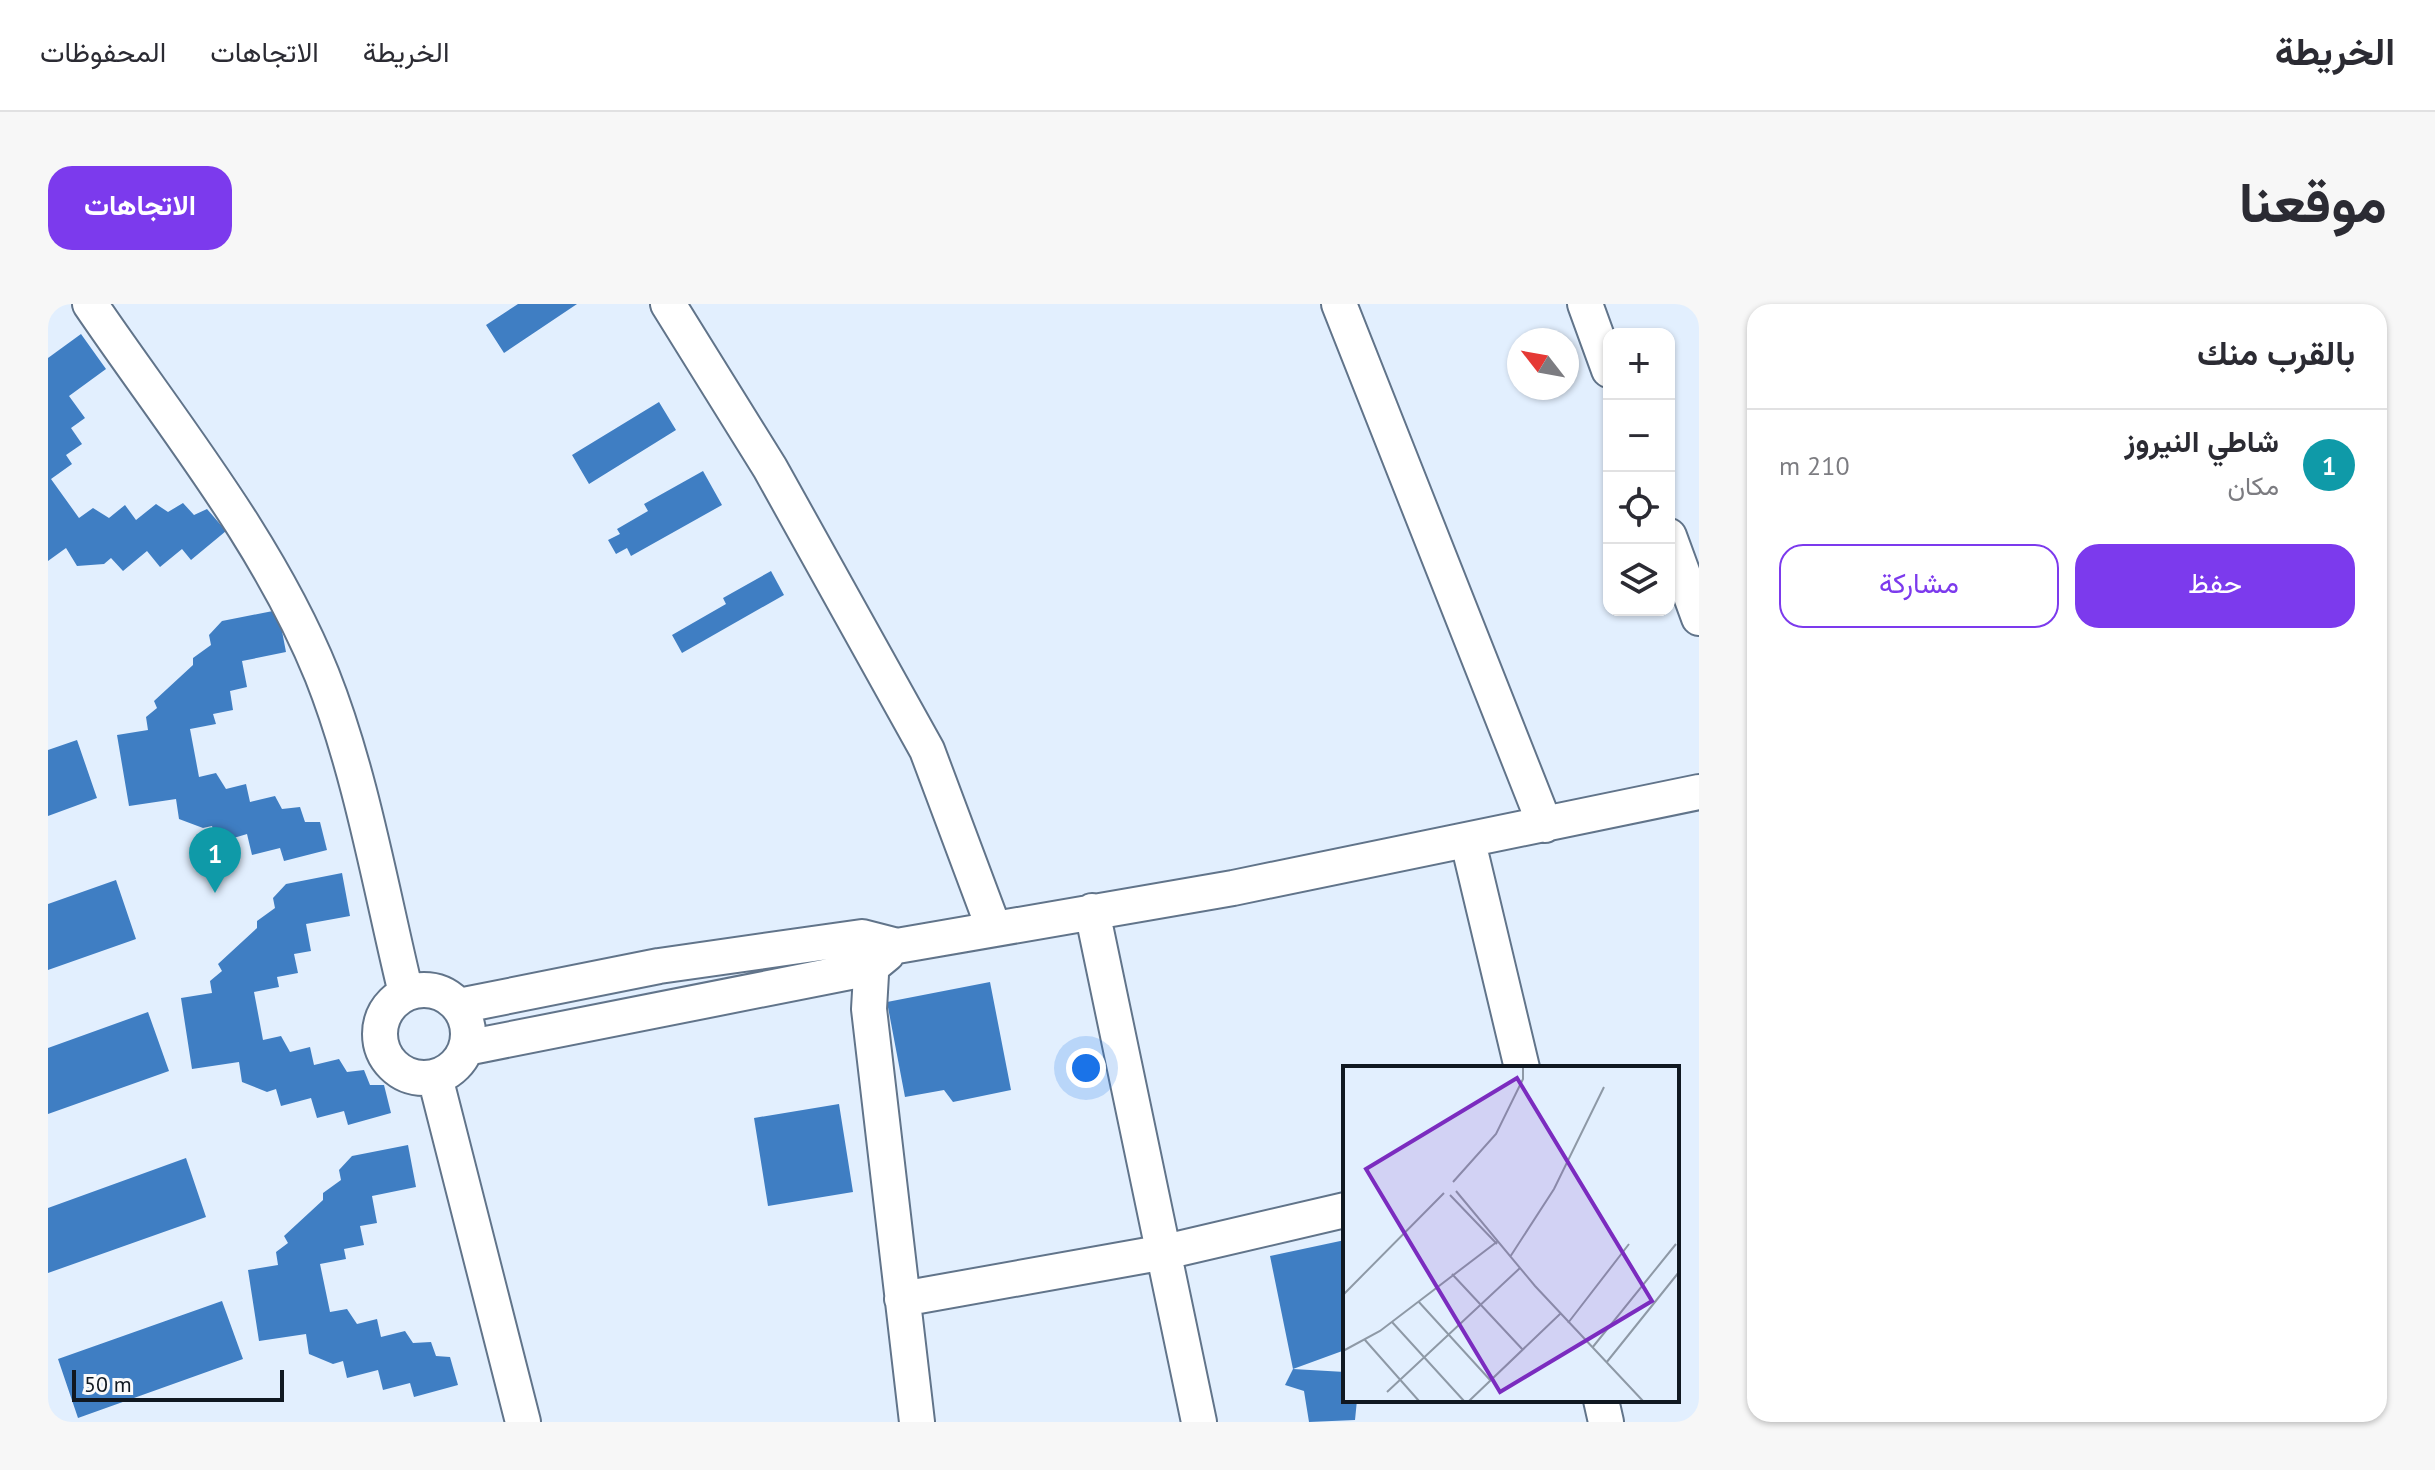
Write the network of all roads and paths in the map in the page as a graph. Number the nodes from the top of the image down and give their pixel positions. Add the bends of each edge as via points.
1 (90, 304) edge
2 (668, 304) edge
3 (1339, 304) edge
4 (1585, 304) edge
5 (1603, 354) edge
6 (1672, 544) edge
7 (1699, 618) edge
8 (1699, 792) edge
9 (1545, 825) junction
10 (1468, 842) junction
11 (1092, 911) junction
12 (994, 929) junction
13 (763, 951) junction
14 (880, 951) junction
15 (773, 988) junction
16 (406, 993) junction
17 (459, 1006) junction
18 (466, 1048) junction
19 (1522, 1066) edge
20 (435, 1077) junction
21 (1343, 1210) edge
22 (1165, 1252) junction
23 (902, 1299) junction
24 (1601, 1402) edge
25 (523, 1422) edge
26 (917, 1422) edge
27 (1199, 1422) edge
28 (1606, 1422) edge

1 - 16 street via 239,522 286,600 322,676 357,792
2 - 12 street via 770,468 927,750
3 - 9 street
4 - 5 street
6 - 7 street
8 - 9 street
9 - 10 street
10 - 11 street
10 - 19 street
11 - 12 street
11 - 22 street
12 - 14 street
13 - 14 street via 862,937
13 - 15 street
13 - 17 street
14 - 15 street
14 - 23 street via 869,1009
15 - 18 street
16 - 17 street via 435,990
16 - 20 street via 385,1013 380,1041 394,1067 406,1075
17 - 18 street via 469,1034
18 - 20 street via 459,1061
20 - 25 street
21 - 22 street
22 - 23 street
22 - 27 street
23 - 26 street
24 - 28 street

